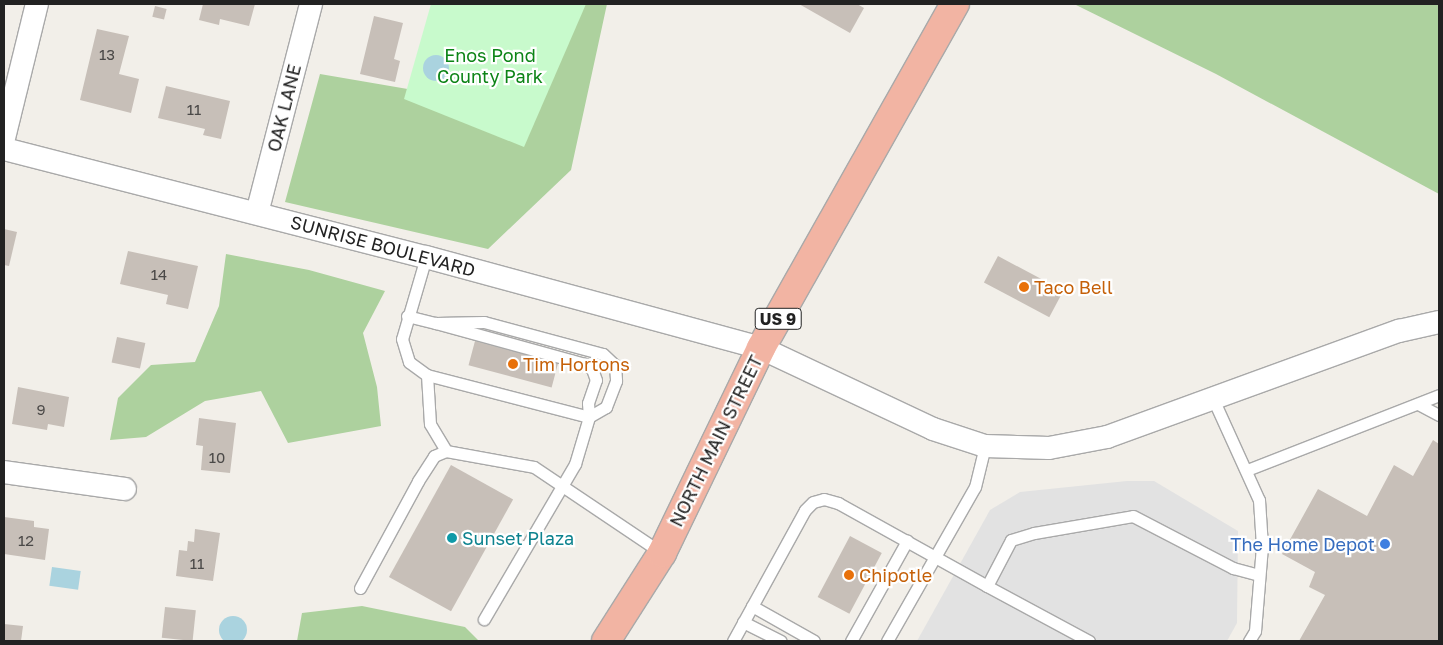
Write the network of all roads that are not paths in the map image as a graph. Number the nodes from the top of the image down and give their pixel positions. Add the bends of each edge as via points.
1 (37, 4) edge
2 (311, 4) edge
3 (955, 4) edge
4 (4, 138) edge
5 (4, 149) edge
6 (257, 213) junction
7 (426, 257) junction
8 (407, 316) junction
9 (1439, 322) edge
10 (436, 323) junction
11 (762, 348) junction
12 (427, 375) junction
13 (1439, 395) edge
14 (1214, 401) junction
15 (1418, 404) junction
16 (1439, 416) edge
17 (589, 418) junction
18 (985, 446) junction
19 (446, 451) junction
20 (1248, 470) junction
21 (4, 472) edge
22 (563, 485) junction
23 (125, 489) dead end
24 (907, 541) junction
25 (662, 553) junction
26 (934, 556) junction
27 (1259, 575) junction
28 (987, 586) junction
29 (360, 588) dead end
30 (752, 606) junction
31 (484, 619) dead end
32 (743, 622) junction
33 (607, 640) edge
34 (733, 641) edge
35 (781, 641) edge
36 (814, 641) edge
37 (852, 641) edge
38 (888, 641) edge
39 (1089, 641) edge
40 (1249, 641) edge

1 - 4 street
2 - 6 street, OAK LANE
3 - 11 highway, NORTH MAIN STREET / US 9
5 - 6 street, SUNRISE BOULEVARD
6 - 7 street, SUNRISE BOULEVARD
7 - 8 lane
7 - 11 street, SUNRISE BOULEVARD
8 - 10 lane
8 - 12 lane via 404,348 409,362
9 - 14 street, SUNRISE BOULEVARD via 1399,331
10 - 17 lane via 592,368 596,380 588,403
10 - 17 lane via 484,322 603,354 615,365 616,381 606,407
11 - 18 street, SUNRISE BOULEVARD via 933,429
11 - 25 highway, NORTH MAIN STREET / US 9
12 - 17 lane
12 - 19 lane via 430,424
13 - 15 lane
14 - 18 street, SUNRISE BOULEVARD via 1078,444 1049,448
14 - 20 lane
15 - 16 lane
15 - 20 lane
17 - 22 lane via 575,464
18 - 26 lane via 974,486
19 - 22 lane via 534,467
19 - 29 lane via 434,456 418,481
20 - 27 lane via 1259,500
21 - 23 street
22 - 25 lane
22 - 31 lane
24 - 26 lane
24 - 30 lane via 838,503 824,499 813,502 805,510
24 - 37 lane
25 - 33 highway, NORTH MAIN STREET / US 9
26 - 28 lane
26 - 38 lane
27 - 28 lane via 1232,568 1134,516 1011,540
27 - 40 lane via 1255,631
28 - 39 lane
30 - 32 lane
30 - 36 lane
32 - 34 lane
32 - 35 lane

